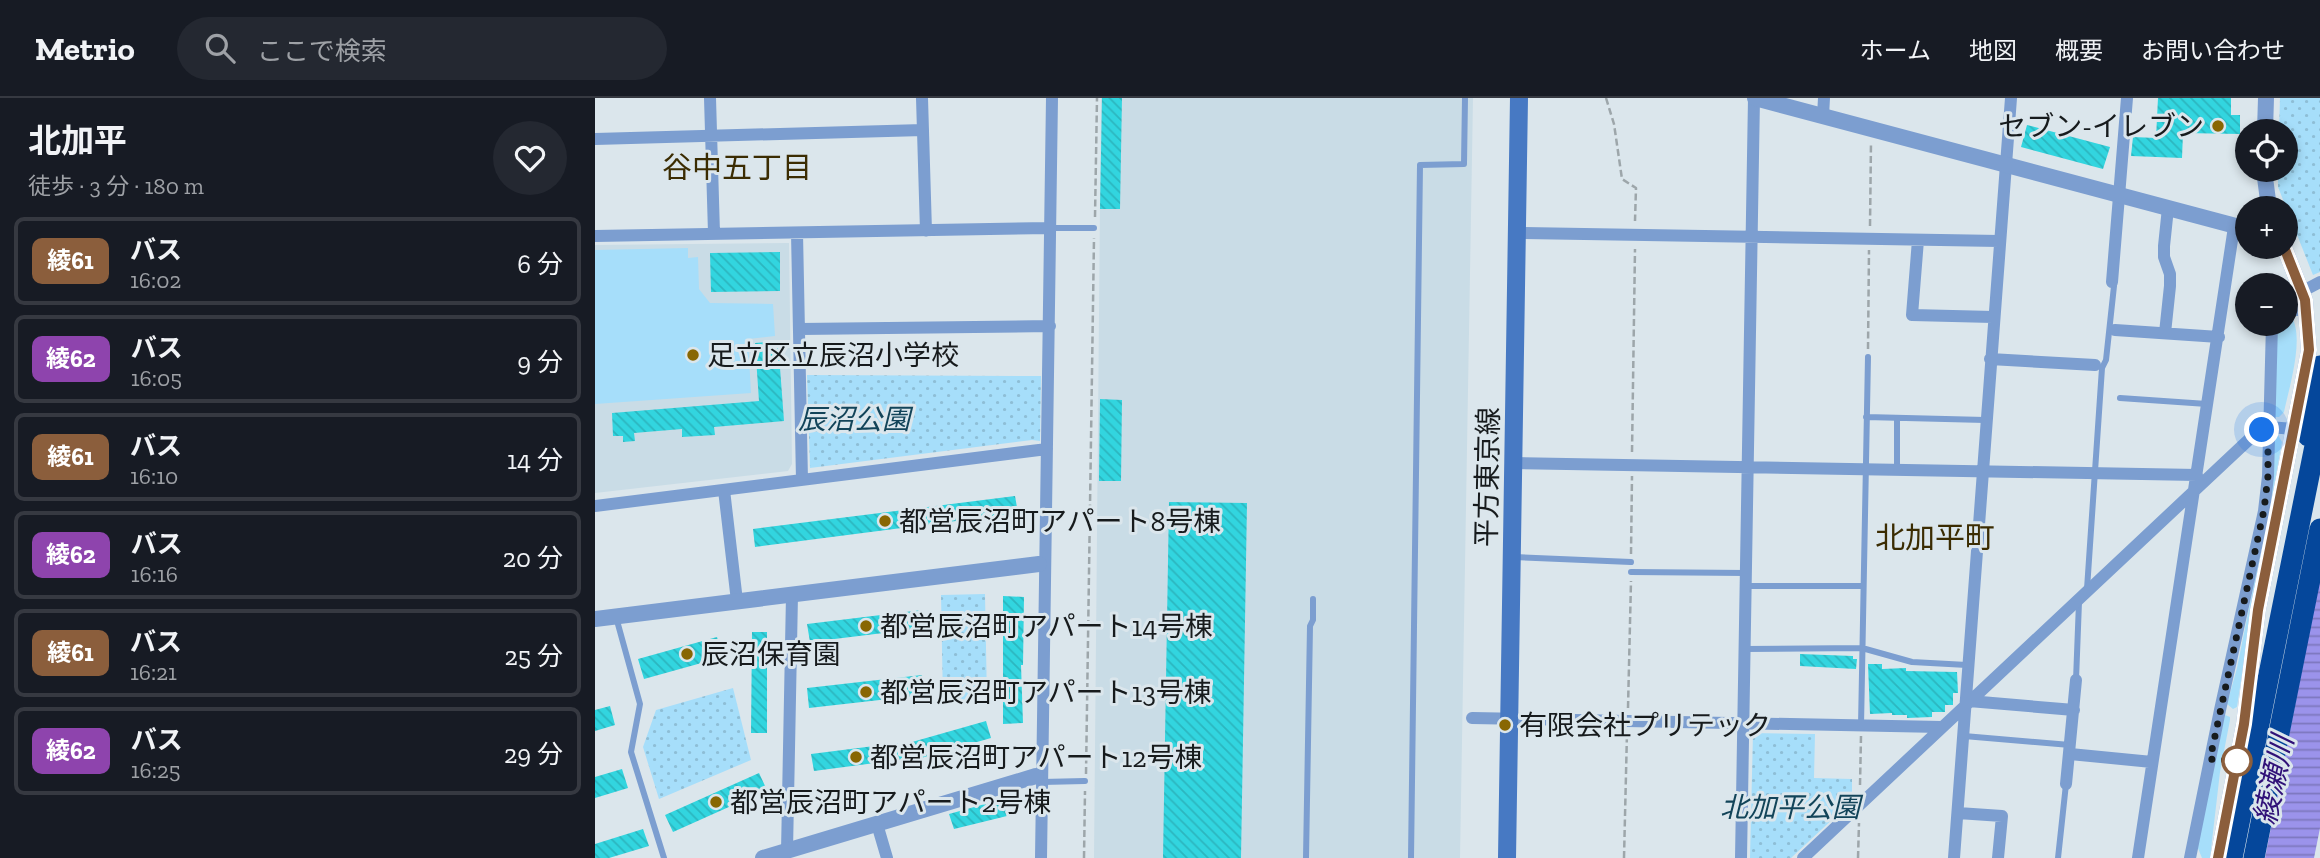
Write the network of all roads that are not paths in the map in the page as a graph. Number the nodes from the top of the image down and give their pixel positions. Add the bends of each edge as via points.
1 (710, 98) edge
2 (922, 98) edge
3 (1052, 98) edge
4 (1465, 98) edge
5 (1519, 98) edge
6 (1755, 98) edge
7 (1824, 98) edge
8 (2011, 98) edge
9 (2127, 98) edge
10 (2266, 98) edge
11 (1823, 116) junction
12 (2265, 119) edge
13 (923, 130) junction
14 (711, 135) junction
15 (595, 139) edge
16 (2004, 165) junction
17 (2120, 196) junction
18 (2168, 208) junction
19 (2235, 226) edge
20 (1049, 228) junction
21 (1094, 228) road end
22 (926, 231) junction
23 (714, 233) junction
24 (797, 233) junction
25 (1518, 233) junction
26 (595, 236) edge
27 (1751, 237) junction
28 (1918, 240) junction
29 (1999, 241) junction
30 (2235, 256) edge
31 (2289, 259) edge
32 (2112, 282) joint
33 (2320, 282) edge
34 (2303, 291) junction
35 (2307, 309) junction
36 (2298, 310) edge
37 (1993, 317) junction
38 (1050, 326) junction
39 (800, 329) junction
40 (2112, 330) junction
41 (2165, 333) junction
42 (2272, 336) edge
43 (2218, 337) junction
44 (1868, 358) dead end
45 (1990, 359) junction
46 (2098, 366) junction
47 (2320, 366) edge
48 (2120, 398) dead end
49 (2207, 404) junction
50 (1866, 417) junction
51 (1897, 418) junction
52 (1985, 420) junction
53 (2320, 421) edge
54 (2268, 427) junction
55 (2295, 429) junction
56 (1047, 449) junction
57 (1514, 463) junction
58 (1747, 469) junction
59 (1865, 470) junction
60 (1897, 470) junction
61 (1982, 472) junction
62 (2094, 474) junction
63 (2197, 475) junction
64 (802, 480) junction
65 (724, 490) junction
66 (2194, 492) junction
67 (2305, 494) junction
68 (595, 506) edge
69 (2320, 529) edge
70 (1512, 557) junction
71 (1631, 562) dead end
72 (1042, 563) junction
73 (1631, 572) dead end
74 (1746, 579) junction
75 (1863, 586) junction
76 (2083, 593) junction
77 (792, 595) junction
78 (1314, 599) dead end
79 (737, 601) junction
80 (616, 617) junction
81 (595, 619) edge
82 (1862, 648) junction
83 (1745, 649) junction
84 (1967, 665) junction
85 (2076, 681) joint
86 (1967, 703) junction
87 (2074, 710) junction
88 (1472, 718) dead end
89 (1509, 718) junction
90 (1744, 724) junction
91 (1861, 726) junction
92 (1941, 727) junction
93 (1962, 736) junction
94 (2070, 749) junction
95 (2152, 762) junction
96 (1040, 777) junction
97 (1085, 781) road end
98 (2066, 784) joint
99 (1958, 813) junction
100 (877, 824) junction
101 (787, 851) junction
102 (664, 858) edge
103 (763, 858) edge
104 (887, 858) edge
105 (1041, 858) edge
106 (1306, 858) edge
107 (1411, 858) edge
108 (1507, 858) edge
109 (1741, 858) edge
110 (1803, 858) edge
111 (1954, 858) edge
112 (1999, 858) edge
113 (2058, 858) edge
114 (2138, 858) edge
115 (2190, 858) edge
116 (2218, 858) edge
117 (2232, 858) edge
118 (2254, 858) edge

1 - 14 street
2 - 13 street
3 - 20 street
4 - 107 lane via 1464,164 1420,165
5 - 25 main road, 平方東京線
6 - 11 street
6 - 27 street
7 - 11 street
8 - 16 street
9 - 17 street
10 - 12 street
11 - 16 street
13 - 14 street
13 - 22 street
14 - 15 street
14 - 23 street
16 - 17 street
16 - 29 street
17 - 18 street
17 - 32 street
18 - 19 street
18 - 41 street via 2164,257 2170,274
20 - 21 lane
20 - 22 street
20 - 38 street
22 - 24 street
23 - 24 street
23 - 26 street
24 - 39 street
25 - 27 street
25 - 57 main road, 平方東京線
27 - 28 street
27 - 58 street
28 - 29 street
28 - 37 street via 1913,314
29 - 37 street
30 - 43 street
31 - 34 street
32 - 40 lane
33 - 34 street
34 - 35 street
35 - 36 street
35 - 55 street via 2309,350
37 - 45 street
38 - 39 street
38 - 56 street
39 - 64 street
40 - 41 street
40 - 46 lane via 2106,360
41 - 43 street
42 - 54 street
43 - 49 street
44 - 50 lane
45 - 46 street
45 - 52 street
46 - 62 lane
47 - 67 highway via 2308,433
48 - 49 lane
49 - 63 street
50 - 51 lane
50 - 59 lane
51 - 52 lane
51 - 60 lane
52 - 61 street
53 - 67 highway
54 - 55 street
54 - 66 street via 2257,432
54 - 115 street via 2264,510
55 - 116 street via 2258,610 2244,724
56 - 64 street
56 - 72 street
57 - 58 street
57 - 70 main road, 平方東京線
58 - 59 street
58 - 74 street
59 - 60 street
59 - 75 lane
60 - 61 street
61 - 62 street
61 - 84 street
62 - 63 street
62 - 76 lane
63 - 66 street
64 - 65 street
65 - 68 street
65 - 79 street
66 - 76 street
66 - 95 street
67 - 117 highway
69 - 118 highway
70 - 71 lane
70 - 89 main road, 平方東京線
72 - 77 street
72 - 96 street
73 - 74 lane
74 - 75 lane
74 - 83 street
75 - 82 lane
76 - 85 lane
76 - 86 street
77 - 79 street
77 - 101 street
78 - 106 lane
79 - 80 street
80 - 81 street
80 - 102 lane via 641,704 631,752
82 - 83 lane
82 - 84 lane via 1912,662
82 - 91 lane
83 - 90 street
84 - 86 street
85 - 87 street
86 - 87 street
86 - 92 street
86 - 93 street
87 - 94 street
88 - 89 street
89 - 90 street
89 - 108 main road, 平方東京線
90 - 91 street
90 - 109 street
91 - 92 street
92 - 110 street
93 - 94 lane
93 - 99 street
94 - 95 street
94 - 98 street
95 - 114 street
96 - 97 lane
96 - 100 street
96 - 105 street
98 - 113 lane
99 - 111 street
99 - 112 street via 2002,816
100 - 101 street
100 - 104 street
101 - 103 street

